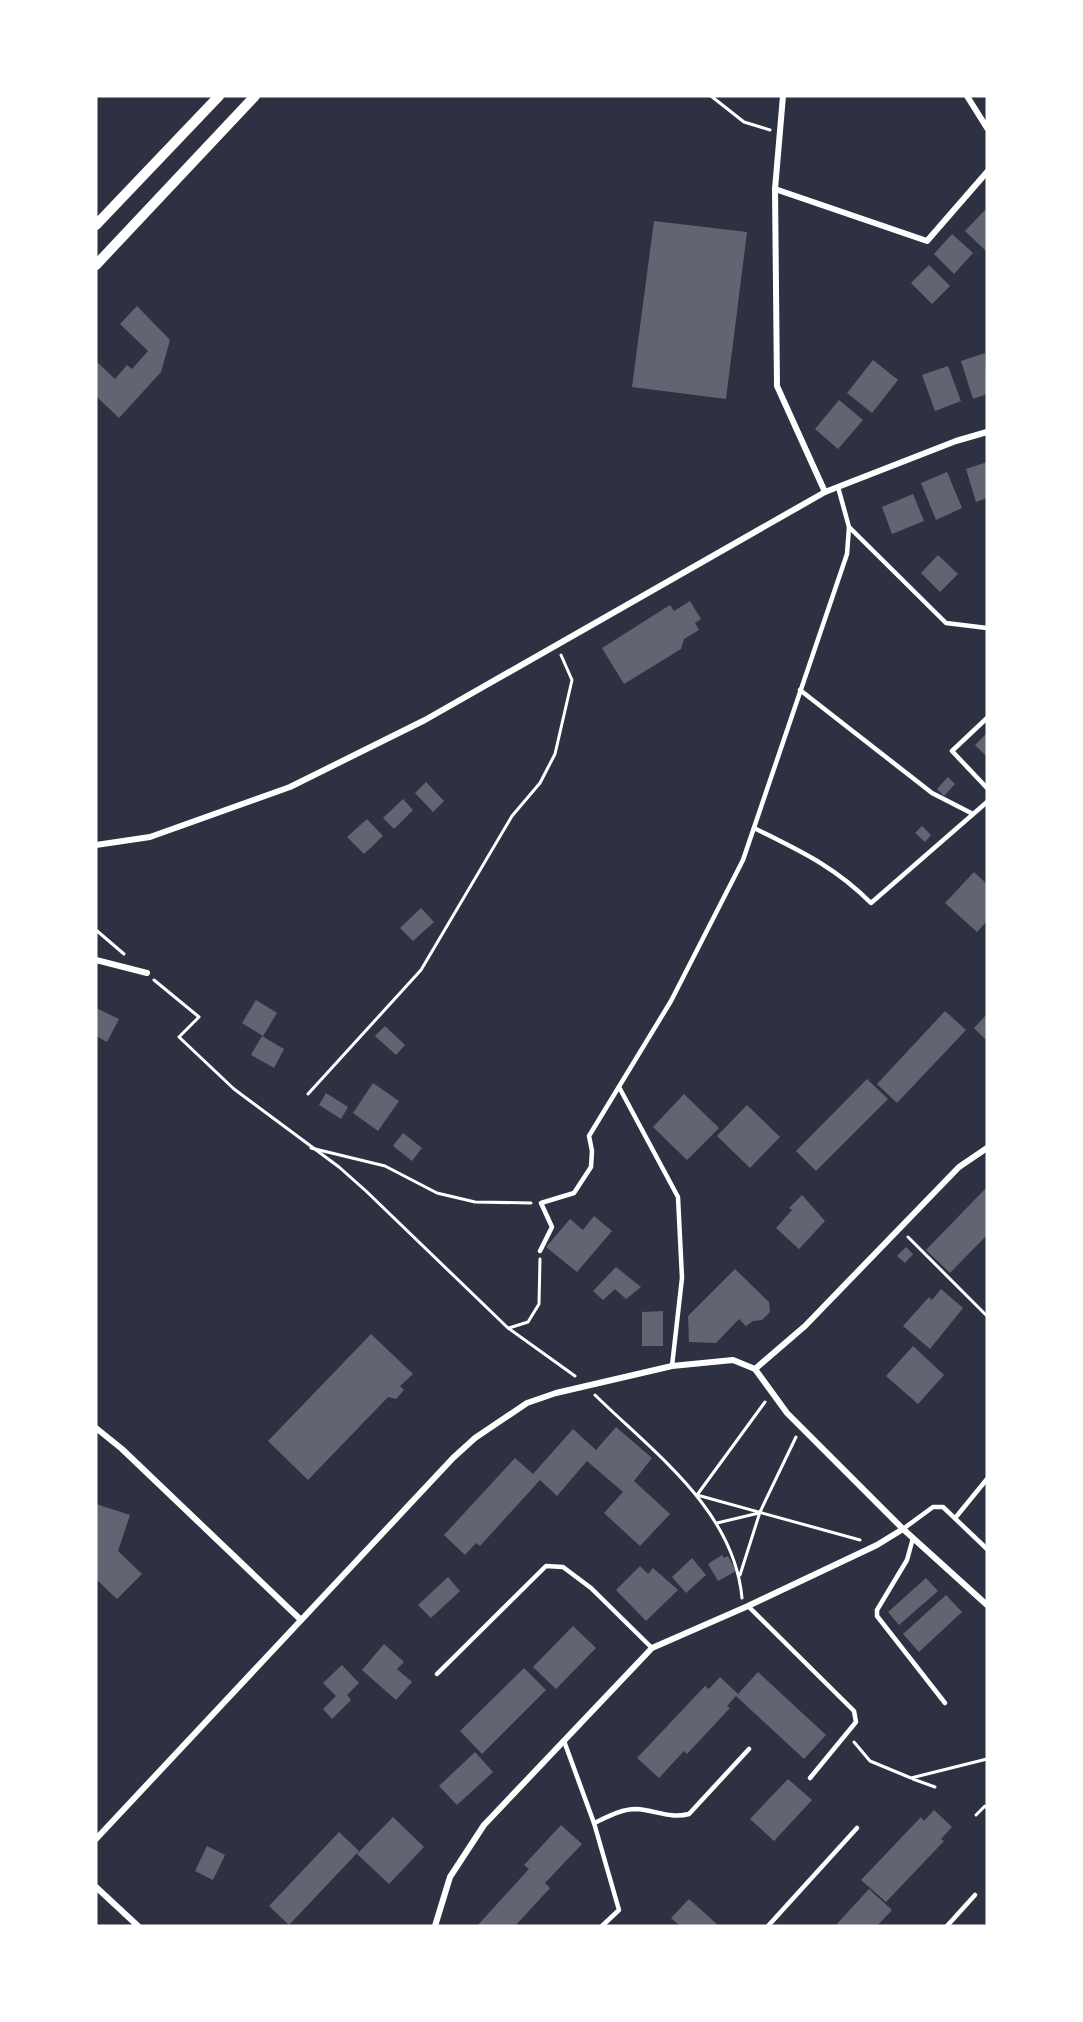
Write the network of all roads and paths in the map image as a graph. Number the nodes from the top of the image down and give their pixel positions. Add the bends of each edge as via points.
1 (219, 96) edge
2 (255, 96) edge
3 (711, 96) edge
4 (783, 96) edge
5 (967, 96) edge
6 (987, 128) edge
7 (780, 134) junction
8 (987, 172) edge
9 (775, 189) junction
10 (96, 225) edge
11 (96, 265) edge
12 (987, 432) edge
13 (838, 487) junction
14 (825, 492) junction
15 (849, 527) junction
16 (987, 628) edge
17 (556, 645) junction
18 (800, 690) junction
19 (987, 718) edge
20 (987, 788) edge
21 (987, 802) edge
22 (973, 814) junction
23 (754, 828) junction
24 (96, 845) edge
25 (96, 930) edge
26 (96, 960) edge
27 (147, 973) junction
28 (618, 1087) junction
29 (308, 1094) dead end
30 (309, 1147) junction
31 (987, 1148) edge
32 (541, 1203) junction
33 (900, 1228) junction
34 (540, 1251) joint
35 (987, 1316) edge
36 (508, 1328) junction
37 (672, 1366) junction
38 (755, 1369) junction
39 (586, 1386) junction
40 (772, 1394) junction
41 (801, 1427) junction
42 (96, 1428) edge
43 (987, 1479) edge
44 (697, 1495) junction
45 (760, 1512) junction
46 (956, 1517) junction
47 (717, 1523) junction
48 (903, 1529) junction
49 (913, 1538) junction
50 (877, 1545) junction
51 (987, 1549) edge
52 (740, 1576) junction
53 (987, 1605) edge
54 (745, 1607) junction
55 (301, 1620) junction
56 (652, 1648) junction
57 (437, 1674) dead end
58 (945, 1703) dead end
59 (848, 1735) junction
60 (564, 1741) junction
61 (749, 1749) dead end
62 (987, 1759) edge
63 (810, 1778) dead end
64 (911, 1778) junction
65 (935, 1787) dead end
66 (987, 1808) edge
67 (976, 1815) dead end
68 (594, 1822) junction
69 (857, 1828) dead end
70 (96, 1839) edge
71 (96, 1887) edge
72 (975, 1895) dead end
73 (138, 1926) edge
74 (435, 1926) edge
75 (602, 1926) edge
76 (768, 1926) edge
77 (947, 1926) edge

1 - 10 street
2 - 11 street
3 - 7 path via 744,122
4 - 7 street
5 - 6 street
7 - 9 street
8 - 9 street via 927,241
9 - 14 street via 777,386
12 - 13 street
13 - 14 street
13 - 15 lane
14 - 17 street
15 - 16 lane via 946,623
15 - 18 lane via 847,554
17 - 24 street via 425,720 290,787 150,837
17 - 29 path via 572,680 555,754 540,783 512,816 421,970
18 - 22 lane via 932,793
18 - 23 lane
19 - 20 lane via 952,751
21 - 22 lane
22 - 23 lane via 872,903 846,878 818,860
23 - 28 lane via 743,860 671,1001
25 - 27 path
26 - 27 street
27 - 30 path via 199,1017 179,1037 234,1089
28 - 32 lane via 589,1136 591,1167 574,1193
28 - 37 lane via 678,1197 682,1278
30 - 32 path via 386,1166 437,1193 475,1202
30 - 36 path via 366,1191
31 - 33 street via 959,1167
32 - 34 lane via 552,1227
33 - 35 path
33 - 38 street via 805,1326
34 - 36 path via 539,1304 528,1322
36 - 39 path
37 - 38 street via 733,1360
37 - 39 street
38 - 40 street
39 - 44 path
39 - 55 street via 527,1403 475,1438
40 - 41 street
40 - 44 path
41 - 45 path
41 - 48 street
42 - 55 street
43 - 46 lane
44 - 45 path
44 - 47 path
45 - 47 path
45 - 50 path
45 - 52 path
46 - 48 lane via 943,1507 933,1507
46 - 51 lane
47 - 52 path
48 - 49 street
48 - 50 street
49 - 53 street
49 - 58 lane via 907,1560 877,1616
50 - 54 street
52 - 54 path
54 - 56 street
54 - 59 lane via 854,1711 856,1722
55 - 70 street
56 - 57 lane via 591,1588 563,1567 546,1566
56 - 60 street
59 - 63 lane
59 - 64 path via 870,1761
60 - 68 lane
60 - 74 street via 484,1825 450,1876
61 - 68 lane via 689,1814 677,1817 635,1809
62 - 64 path
64 - 65 path
66 - 67 path
68 - 75 lane via 619,1910
69 - 76 lane
71 - 73 street
72 - 77 lane

